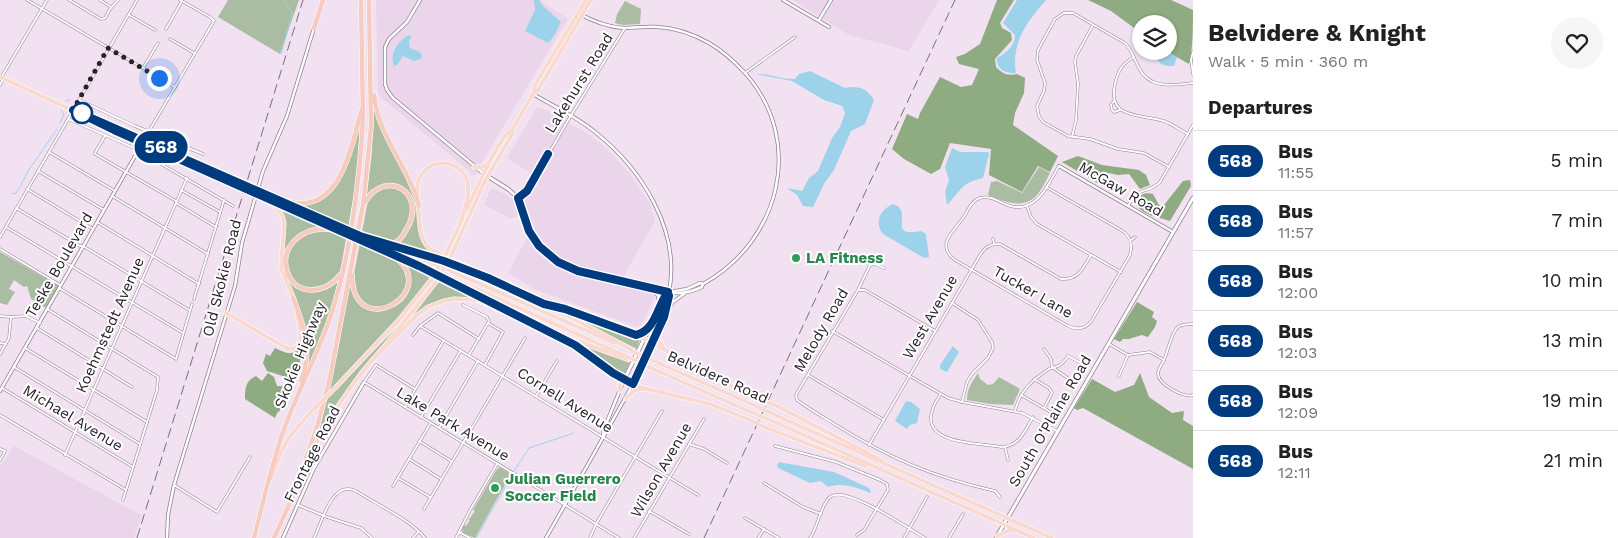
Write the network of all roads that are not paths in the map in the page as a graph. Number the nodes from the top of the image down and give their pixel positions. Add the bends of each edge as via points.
1 (27, 0) edge
2 (47, 0) edge
3 (69, 0) edge
4 (100, 0) edge
5 (118, 0) edge
6 (137, 0) edge
7 (321, 0) edge
8 (360, 0) edge
9 (369, 0) edge
10 (420, 0) edge
11 (586, 0) edge
12 (591, 0) edge
13 (783, 0) edge
14 (831, 0) edge
15 (181, 1) edge
16 (112, 7) junction
17 (42, 9) junction
18 (129, 14) junction
19 (580, 14) junction
20 (819, 21) junction
21 (1094, 24) junction
22 (829, 27) dead end
23 (314, 28) joint
24 (626, 28) junction
25 (166, 29) dead end
26 (155, 30) dead end
27 (795, 37) dead end
28 (170, 39) dead end
29 (158, 43) dead end
30 (108, 48) junction
31 (1193, 52) edge
32 (195, 54) junction
33 (1132, 54) edge
34 (1132, 58) edge
35 (1136, 60) edge
36 (371, 66) junction
37 (143, 68) junction
38 (745, 72) junction
39 (1193, 74) edge
40 (2, 78) edge
41 (1193, 83) edge
42 (0, 85) edge
43 (175, 87) junction
44 (533, 94) junction
45 (79, 100) junction
46 (1114, 102) junction
47 (363, 106) junction
48 (73, 110) junction
49 (1120, 110) junction
50 (570, 116) junction
51 (68, 118) junction
52 (1193, 125) edge
53 (512, 130) junction
54 (149, 131) junction
55 (1188, 134) junction
56 (105, 135) junction
57 (1072, 137) junction
58 (138, 151) junction
59 (49, 152) junction
60 (203, 154) dead end
61 (488, 165) junction
62 (1059, 166) joint
63 (474, 167) junction
64 (1169, 167) junction
65 (38, 171) junction
66 (126, 171) junction
67 (486, 176) junction
68 (187, 178) junction
69 (1046, 187) junction
70 (27, 189) junction
71 (181, 190) junction
72 (115, 191) junction
73 (112, 196) junction
74 (268, 197) junction
75 (518, 198) junction
76 (1193, 198) edge
77 (224, 200) junction
78 (176, 202) junction
79 (234, 206) dead end
80 (363, 206) junction
81 (418, 206) junction
82 (1026, 206) junction
83 (1128, 206) junction
84 (16, 208) junction
85 (104, 210) junction
86 (220, 212) junction
87 (461, 221) junction
88 (97, 222) junction
89 (6, 227) junction
90 (216, 227) junction
91 (165, 228) junction
92 (93, 229) junction
93 (341, 230) junction
94 (1173, 232) junction
95 (0, 237) edge
96 (1135, 238) dead end
97 (993, 239) dead end
98 (366, 240) junction
99 (1131, 240) junction
100 (994, 244) junction
101 (389, 245) junction
102 (83, 246) junction
103 (0, 248) edge
104 (208, 254) junction
105 (390, 254) junction
106 (448, 255) junction
107 (1091, 255) junction
108 (152, 256) junction
109 (352, 264) junction
110 (72, 265) junction
111 (419, 266) junction
112 (884, 268) dead end
113 (971, 269) junction
114 (343, 272) junction
115 (1120, 272) junction
116 (488, 278) junction
117 (1068, 280) junction
118 (142, 281) junction
119 (434, 281) junction
120 (1071, 283) dead end
121 (199, 284) junction
122 (703, 284) junction
123 (647, 286) junction
124 (60, 287) junction
125 (858, 290) junction
126 (668, 292) junction
127 (689, 293) junction
128 (293, 298) junction
129 (194, 299) dead end
130 (132, 302) junction
131 (951, 303) junction
132 (192, 304) dead end
133 (544, 304) junction
134 (463, 305) dead end
135 (660, 307) junction
136 (48, 309) junction
137 (190, 310) junction
138 (226, 313) junction
139 (0, 316) edge
140 (516, 316) junction
141 (11, 317) junction
142 (664, 317) junction
143 (40, 323) junction
144 (488, 323) junction
145 (652, 324) junction
146 (1193, 324) edge
147 (122, 326) junction
148 (420, 326) junction
149 (37, 328) junction
150 (544, 329) junction
151 (1081, 329) junction
152 (832, 331) junction
153 (935, 331) junction
154 (183, 332) junction
155 (656, 333) junction
156 (1083, 333) dead end
157 (413, 335) dead end
158 (636, 335) junction
159 (479, 338) junction
160 (525, 338) dead end
161 (645, 339) junction
162 (444, 340) junction
163 (652, 342) junction
164 (0, 343) edge
165 (1108, 343) junction
166 (6, 344) junction
167 (25, 348) junction
168 (112, 348) junction
169 (1044, 349) dead end
170 (461, 350) junction
171 (632, 351) junction
172 (669, 351) junction
173 (0, 354) edge
174 (469, 355) junction
175 (1128, 355) junction
176 (376, 356) junction
177 (627, 358) junction
178 (1164, 360) junction
179 (479, 361) junction
180 (557, 361) dead end
181 (485, 364) junction
182 (1082, 364) dead end
183 (1052, 367) junction
184 (14, 368) junction
185 (103, 369) junction
186 (613, 373) junction
187 (808, 375) junction
188 (503, 376) junction
189 (909, 376) junction
190 (1119, 376) dead end
191 (1034, 379) junction
192 (624, 380) junction
193 (1072, 381) dead end
194 (364, 382) junction
195 (633, 384) junction
196 (132, 387) dead end
197 (1, 389) edge
198 (415, 389) junction
199 (647, 389) junction
200 (94, 390) junction
201 (620, 391) junction
202 (940, 394) junction
203 (1021, 395) junction
204 (1193, 395) edge
205 (536, 396) junction
206 (626, 398) junction
207 (962, 402) junction
208 (405, 407) junction
209 (1044, 408) junction
210 (85, 411) junction
211 (662, 411) dead end
212 (1015, 411) junction
213 (1054, 414) dead end
214 (0, 415) edge
215 (420, 417) junction
216 (1033, 417) junction
217 (704, 419) dead end
218 (884, 420) junction
219 (148, 422) junction
220 (430, 423) junction
221 (439, 428) junction
222 (1057, 431) junction
223 (76, 432) junction
224 (283, 432) junction
225 (603, 437) junction
226 (419, 441) junction
227 (463, 443) junction
228 (689, 444) junction
229 (140, 445) junction
230 (868, 445) junction
231 (775, 446) dead end
232 (1005, 447) junction
233 (0, 448) edge
234 (66, 455) junction
235 (250, 457) dead end
236 (636, 457) junction
237 (0, 460) edge
238 (307, 460) junction
239 (409, 460) junction
240 (1008, 460) dead end
241 (452, 462) junction
242 (727, 463) dead end
243 (497, 464) junction
244 (134, 468) junction
245 (669, 477) junction
246 (398, 478) junction
247 (916, 478) junction
248 (442, 480) junction
249 (905, 481) junction
250 (764, 484) dead end
251 (174, 485) junction
252 (393, 486) dead end
253 (126, 490) junction
254 (698, 495) dead end
255 (1000, 497) dead end
256 (431, 498) junction
257 (927, 498) dead end
258 (123, 500) dead end
259 (264, 500) junction
260 (298, 504) junction
261 (565, 505) junction
262 (424, 509) dead end
263 (876, 509) junction
264 (649, 511) junction
265 (821, 514) junction
266 (963, 514) dead end
267 (324, 516) junction
268 (745, 518) dead end
269 (1007, 518) junction
270 (596, 524) junction
271 (1004, 525) junction
272 (764, 529) junction
273 (910, 529) junction
274 (1016, 530) junction
275 (419, 531) junction
276 (459, 532) junction
277 (689, 534) dead end
278 (857, 534) dead end
279 (997, 537) edge
280 (167, 538) edge
281 (254, 538) edge
282 (274, 538) edge
283 (283, 538) edge
284 (314, 538) edge
285 (372, 538) edge
286 (413, 538) edge
287 (425, 538) edge
288 (456, 538) edge
289 (470, 538) edge
290 (546, 538) edge
291 (590, 538) edge
292 (619, 538) edge
293 (634, 538) edge
294 (758, 538) edge
295 (779, 538) edge
296 (810, 538) edge
297 (904, 538) edge
298 (925, 538) edge
299 (949, 538) edge
300 (1034, 538) edge
301 (1052, 538) edge

1 - 17 street
2 - 17 street
3 - 16 street via 101,19
4 - 16 street
5 - 16 street
6 - 18 street
7 - 23 highway
8 - 47 highway, Skokie Highway
9 - 36 highway, Skokie Highway
10 - 63 street via 407,22 385,47 386,88 393,98
11 - 19 main road
12 - 19 main road
13 - 20 street
14 - 20 street
15 - 25 street
15 - 32 street via 214,21
17 - 30 street
17 - 40 street
18 - 26 street
18 - 30 street
19 - 24 street, Lakehurst Road via 602,24
19 - 44 main road
20 - 22 street
21 - 33 street via 1125,43
21 - 57 street via 1076,56 1078,84
21 - 57 street via 1073,13 1064,13 1056,19 1037,54 1045,83 1037,106 1039,116 1043,122
23 - 138 street, Old Skokie Road via 284,127 263,171
24 - 38 street, Lakehurst Road via 666,27 696,37 720,50
24 - 50 street, Lakehurst Road
27 - 38 street
28 - 32 street
29 - 37 street
30 - 37 street
30 - 45 street
31 - 39 street
32 - 43 street
34 - 46 street via 1119,71
35 - 41 street via 1143,75 1154,82 1165,85
36 - 80 highway, Skokie Highway via 370,142
36 - 81 highway via 381,126
37 - 43 street
38 - 122 street, Lakehurst Road via 762,96 774,124 778,146 777,186 768,215 752,242 731,264
40 - 42 street
40 - 48 main road
43 - 54 street
44 - 50 street
44 - 53 main road
45 - 48 street
45 - 54 street
46 - 49 street
46 - 49 street via 1112,110
47 - 74 highway via 346,162 326,194 304,203
47 - 114 highway, Skokie Highway via 356,194
48 - 51 street
48 - 74 main road, bridge
49 - 55 street via 1166,122
50 - 75 street, Lakehurst Road via 527,191
50 - 126 street via 616,150 643,184 661,219 668,246 672,268
51 - 56 street
51 - 59 street
52 - 55 street
53 - 61 main road
53 - 67 main road
54 - 60 street
55 - 64 street
56 - 58 street
56 - 66 street via 96,154
57 - 64 street via 1144,153
58 - 66 street, Teske Boulevard
58 - 68 street
59 - 65 street
59 - 72 street
61 - 63 main road
61 - 67 main road
62 - 69 street
62 - 83 street, McGaw Road
63 - 67 street
64 - 83 street via 1156,186 1140,191
65 - 70 street
65 - 85 street
66 - 72 street, Teske Boulevard
66 - 78 street
67 - 75 main road
67 - 87 main road
67 - 106 main road
68 - 71 street, Koehmstedt Avenue
68 - 77 street
69 - 82 street via 1039,198
69 - 99 street via 1115,226
70 - 84 street
70 - 92 street
71 - 78 street, Koehmstedt Avenue
71 - 86 street
72 - 73 street, Teske Boulevard
73 - 85 street, Teske Boulevard
73 - 91 street
74 - 93 main road
74 - 128 main road via 283,217 281,269
75 - 123 main road via 529,231 539,246 558,262 578,271
76 - 94 main road, South O'Plaine Road
77 - 79 street
77 - 86 street
78 - 90 street
78 - 91 street, Koehmstedt Avenue
80 - 101 highway via 373,191 385,186 397,187 408,195 414,208 412,220 399,241
80 - 109 highway, Skokie Highway
81 - 87 main road via 418,185 424,171 436,164 450,164 464,175 468,186
81 - 116 main road via 421,238 428,247
82 - 107 street via 1038,224
82 - 113 street, Tucker Lane via 1016,208 988,197 972,203 946,243 952,258
83 - 94 street, McGaw Road
84 - 89 street
84 - 102 street
85 - 88 street, Teske Boulevard
86 - 90 street
87 - 106 main road
88 - 92 street, Teske Boulevard
88 - 108 street
89 - 95 street
89 - 110 street
90 - 104 street
91 - 104 street
91 - 108 street, Koehmstedt Avenue
92 - 102 street, Teske Boulevard
93 - 98 main road, bridge
93 - 98 main road, bridge
93 - 114 highway via 305,232 290,246 286,264 294,282 310,290 327,288
94 - 165 main road, South O'Plaine Road
96 - 99 street
97 - 100 street
98 - 101 main road
98 - 105 main road
98 - 171 main road via 442,267
99 - 115 street via 1130,256
100 - 113 street, West Avenue via 983,250
100 - 117 street via 1000,244
101 - 116 main road
102 - 110 street, Teske Boulevard
102 - 118 street
103 - 124 street
104 - 121 street
105 - 109 highway via 403,264 408,280 405,294 389,308 375,308 361,302 352,286
105 - 111 main road
106 - 119 main road, bridge
107 - 115 street
107 - 117 street via 1078,276
108 - 118 street, Koehmstedt Avenue
108 - 121 street
109 - 238 highway, Skokie Highway via 329,382
110 - 124 street, Teske Boulevard
110 - 130 street
111 - 140 main road
111 - 177 main road
112 - 125 street, Melody Road via 870,265
113 - 131 street, West Avenue
113 - 151 street, Tucker Lane via 1068,326
114 - 224 highway, Skokie Highway via 325,334
115 - 151 street, Tucker Lane via 1092,320
116 - 133 main road
117 - 120 street
118 - 130 street, Koehmstedt Avenue
118 - 137 street
119 - 176 main road
119 - 259 main road, bridge via 283,445
121 - 129 street
122 - 126 street, Lakehurst Road
122 - 127 street, Lakehurst Road
123 - 126 main road
123 - 135 main road via 658,295
124 - 136 street, Teske Boulevard
124 - 147 street
125 - 152 street, Melody Road
125 - 153 street via 865,290
126 - 127 street
126 - 135 main road
126 - 142 main road
127 - 142 street, Lakehurst Road via 673,302
128 - 138 main road via 301,336 293,349 282,348
128 - 224 highway via 305,327 308,354
130 - 147 street, Koehmstedt Avenue
130 - 154 street
131 - 153 street, West Avenue
131 - 207 street via 978,320 992,342 990,356 967,382
132 - 137 street
133 - 158 main road
133 - 171 main road
134 - 144 street via 487,317
135 - 145 main road
136 - 143 street, Teske Boulevard
136 - 168 street
137 - 154 street
138 - 251 street, Old Skokie Road
139 - 141 street
140 - 150 main road
140 - 176 main road via 476,300 444,301 421,312
141 - 143 street via 26,316
141 - 166 street
142 - 155 main road
143 - 149 street, Teske Boulevard
144 - 159 street
144 - 181 street via 503,332
145 - 158 main road
145 - 161 main road
146 - 178 street via 1174,330
147 - 154 street via 176,359
147 - 168 street, Koehmstedt Avenue
148 - 157 street
148 - 159 street via 438,313
148 - 162 street, Cornell Avenue
149 - 167 street, Teske Boulevard
149 - 185 street
150 - 177 main road
150 - 186 main road via 575,345
151 - 156 street
152 - 187 street, Melody Road
152 - 189 street
153 - 189 street, West Avenue
155 - 163 main road
155 - 172 main road via 658,341
158 - 161 main road
159 - 174 street
160 - 188 street
161 - 163 main road
161 - 192 main road
162 - 170 street, Cornell Avenue
162 - 198 street
163 - 172 main road
163 - 195 main road
164 - 166 street
165 - 175 street
165 - 222 main road, South O'Plaine Road
166 - 173 street
167 - 184 street, Teske Boulevard
167 - 200 street
168 - 185 street, Koehmstedt Avenue
168 - 219 street via 158,379
169 - 183 street
170 - 174 street, Cornell Avenue
170 - 215 street
171 - 247 main road, Belvidere Road, bridge
172 - 247 main road, bridge via 719,380
174 - 179 street, Cornell Avenue
175 - 178 street via 1150,352
175 - 190 street
176 - 238 main road via 348,389
177 - 249 main road, Belvidere Road, bridge
178 - 204 street via 1159,370 1160,380 1183,395
179 - 181 street, Cornell Avenue
179 - 221 street
180 - 205 street
181 - 188 street, Cornell Avenue
182 - 183 street via 1068,356 1060,366
183 - 191 street
183 - 193 street
184 - 197 street, Teske Boulevard
184 - 210 street
185 - 196 street
185 - 200 street, Koehmstedt Avenue
186 - 192 main road
186 - 201 main road via 619,381
187 - 218 street
187 - 230 street, Melody Road via 797,393 798,402
188 - 205 street, Cornell Avenue
188 - 227 street
189 - 202 street
189 - 218 street, West Avenue
191 - 203 street
191 - 209 street via 1052,392
192 - 195 main road
192 - 201 street
194 - 198 street via 376,365
194 - 208 street, Lake Park Avenue
194 - 260 street, Frontage Road via 317,461
195 - 199 main road
195 - 206 street
197 - 223 street, Michael Avenue
198 - 208 street
199 - 206 main road via 635,390
199 - 249 main road, bridge via 710,404
200 - 210 street, Koehmstedt Avenue
200 - 219 street
201 - 225 street
202 - 207 street
202 - 232 street via 931,416 932,426 939,434 946,438
203 - 209 street
203 - 212 street
205 - 225 street, Cornell Avenue
206 - 225 street
207 - 212 street
208 - 215 street, Lake Park Avenue
209 - 213 street
210 - 223 street, Koehmstedt Avenue
210 - 229 street
211 - 236 street
212 - 216 street
214 - 234 street
215 - 220 street, Lake Park Avenue
216 - 222 street
216 - 232 street via 1018,441
217 - 228 street, Wilson Avenue
218 - 230 street, West Avenue
219 - 229 street
220 - 221 street, Lake Park Avenue
220 - 226 street
221 - 227 street, Lake Park Avenue
222 - 269 main road, South O'Plaine Road
223 - 234 street, Koehmstedt Avenue
223 - 244 street, Michael Avenue
224 - 259 highway, Skokie Highway
225 - 236 street, Cornell Avenue
225 - 261 street
226 - 239 street
226 - 241 street
227 - 241 street
227 - 243 street, Lake Park Avenue
228 - 242 street
228 - 245 street, Wilson Avenue
229 - 244 street
230 - 255 street via 914,467 994,491
231 - 263 street via 836,462 885,482 888,488
232 - 240 street
233 - 237 street via 5,452
234 - 253 street
235 - 251 street via 217,512
236 - 245 street, Cornell Avenue
236 - 270 street
238 - 282 highway, Skokie Highway
239 - 246 street
239 - 248 street
241 - 248 street
243 - 261 street, Lake Park Avenue
243 - 276 street
244 - 253 street
245 - 254 street, Cornell Avenue
245 - 264 street, Wilson Avenue
246 - 252 street
246 - 256 street
247 - 269 main road, Belvidere Road
248 - 256 street
249 - 271 main road, Belvidere Road
250 - 265 street
251 - 280 street, Old Skokie Road
253 - 258 street
256 - 262 street
257 - 273 street
259 - 281 highway, Skokie Highway
260 - 267 street
260 - 283 street, Frontage Road
261 - 270 street, Lake Park Avenue
261 - 290 street
263 - 265 street via 839,493 828,499
263 - 273 street
263 - 278 street via 863,532
264 - 277 street
264 - 293 street, Wilson Avenue
265 - 296 street
266 - 299 street
267 - 275 street via 336,493 352,489
267 - 284 street
267 - 285 street via 361,528
268 - 272 street
269 - 271 main road, South O'Plaine Road
269 - 301 main road, Belvidere Road
270 - 291 street
270 - 292 street, Lake Park Avenue
271 - 274 main road, Belvidere Road
271 - 279 main road, South O'Plaine Road
272 - 294 street
272 - 295 street
273 - 297 street
273 - 298 street
274 - 279 main road
274 - 300 main road, Belvidere Road
275 - 286 street
275 - 287 street
276 - 288 street
276 - 289 street

